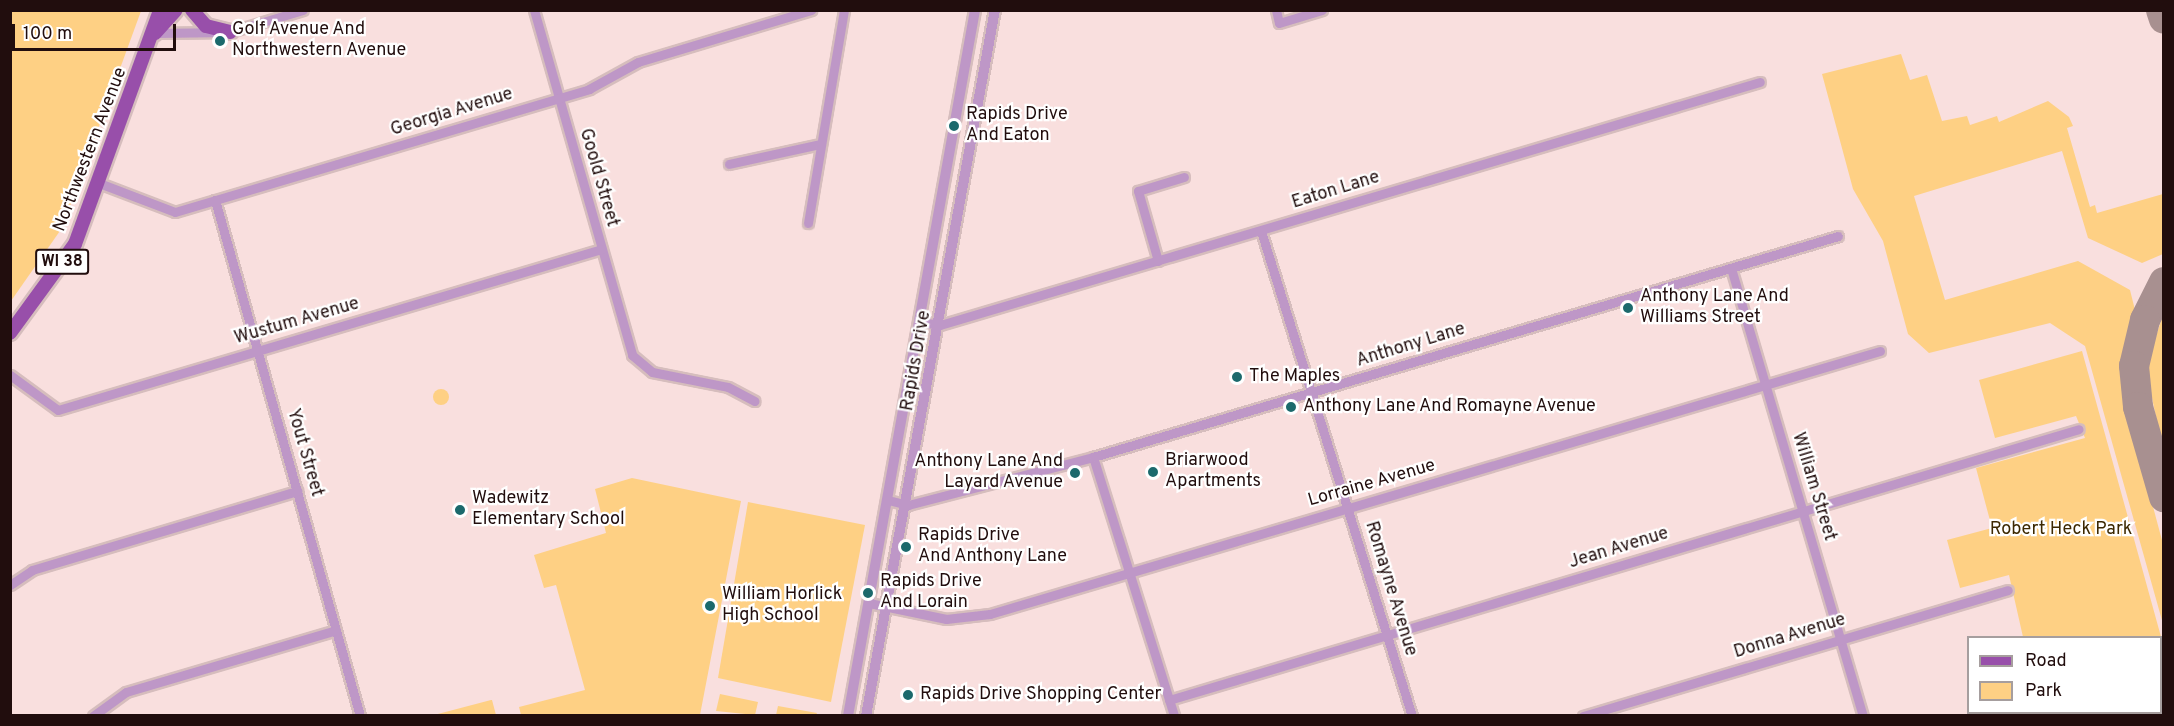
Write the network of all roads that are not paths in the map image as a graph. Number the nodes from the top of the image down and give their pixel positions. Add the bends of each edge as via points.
1 (160, 10) edge
2 (176, 10) edge
3 (192, 10) edge
4 (303, 10) edge
5 (534, 10) edge
6 (811, 10) edge
7 (844, 10) edge
8 (975, 10) edge
9 (994, 10) edge
10 (1276, 10) edge
11 (1322, 10) edge
12 (230, 32) junction
13 (155, 33) junction
14 (965, 74) junction
15 (983, 76) junction
16 (1760, 82) dead end
17 (558, 98) junction
18 (820, 144) junction
19 (729, 164) dead end
20 (948, 173) junction
21 (966, 175) junction
22 (1184, 177) dead end
23 (99, 183) junction
24 (215, 200) junction
25 (808, 223) dead end
26 (1261, 231) junction
27 (1838, 236) dead end
28 (602, 249) junction
29 (1158, 261) junction
30 (1731, 268) junction
31 (921, 322) junction
32 (940, 325) junction
33 (10, 333) edge
34 (258, 351) junction
35 (1880, 351) dead end
36 (10, 375) edge
37 (1766, 385) junction
38 (1311, 392) junction
39 (754, 402) dead end
40 (2079, 429) dead end
41 (1093, 457) junction
42 (297, 491) junction
43 (888, 500) junction
44 (908, 505) junction
45 (1347, 508) junction
46 (1803, 512) junction
47 (1130, 573) junction
48 (10, 585) edge
49 (2008, 590) dead end
50 (869, 603) junction
51 (888, 607) junction
52 (336, 630) junction
53 (1387, 635) junction
54 (1840, 639) junction
55 (1169, 700) junction
56 (93, 716) edge
57 (360, 716) edge
58 (848, 716) edge
59 (866, 716) edge
60 (1174, 716) edge
61 (1412, 716) edge
62 (1583, 716) edge
63 (1863, 716) edge

1 - 13 main road, Northwestern Avenue / WI 38
2 - 13 main road, Northwestern Avenue / WI 38
3 - 12 main road via 206,26
4 - 12 street
5 - 17 street, Goold Street
6 - 17 street, Georgia Avenue via 638,62
7 - 18 street
8 - 14 street, Rapids Drive
9 - 15 street, Rapids Drive
10 - 11 street via 1280,23
12 - 13 street
13 - 23 main road, Northwestern Avenue / WI 38
14 - 15 street
14 - 20 street, Rapids Drive
15 - 21 street, Rapids Drive
16 - 26 street, Eaton Lane
17 - 24 street, Georgia Avenue
17 - 28 street, Goold Street
18 - 19 street
18 - 25 street
20 - 21 street
20 - 31 street, Rapids Drive
21 - 32 street, Rapids Drive
22 - 29 street via 1138,191
23 - 24 street, Georgia Avenue via 175,212
23 - 33 main road, Northwestern Avenue / WI 38 via 75,244
24 - 34 street, Yout Street
26 - 29 street, Eaton Lane
26 - 38 street, Romayne Avenue
27 - 30 street, Anthony Lane
28 - 34 street, Wustum Avenue
28 - 39 street, Goold Street via 632,355 652,372 728,387
29 - 32 street, Eaton Lane
30 - 37 street, William Street
30 - 38 street, Anthony Lane
31 - 32 street, Eaton Lane
31 - 43 street, Rapids Drive
32 - 44 street, Rapids Drive
34 - 36 street, Wustum Avenue via 58,410
34 - 42 street, Yout Street
35 - 37 street, Lorraine Avenue
37 - 45 street, Lorraine Avenue
37 - 46 street, William Street
38 - 41 street, Anthony Lane
38 - 45 street, Romayne Avenue
40 - 46 street, Jean Avenue
41 - 44 street, Anthony Lane
41 - 47 street
42 - 48 street via 32,570
42 - 52 street, Yout Street
43 - 44 street, Anthony Lane
43 - 50 street, Rapids Drive
44 - 51 street, Rapids Drive
45 - 47 street, Lorraine Avenue
45 - 53 street, Romayne Avenue
46 - 53 street, Jean Avenue
46 - 54 street, William Street
47 - 51 street, Lorraine Avenue via 976,618 946,619
47 - 55 street
49 - 54 street, Donna Avenue
50 - 51 street, Lorraine Avenue
50 - 58 street, Rapids Drive
51 - 59 street, Rapids Drive
52 - 56 street via 126,692
52 - 57 street, Yout Street
53 - 55 street, Jean Avenue
53 - 61 street, Romayne Avenue
54 - 62 street, Donna Avenue
54 - 63 street, William Street
55 - 60 street

